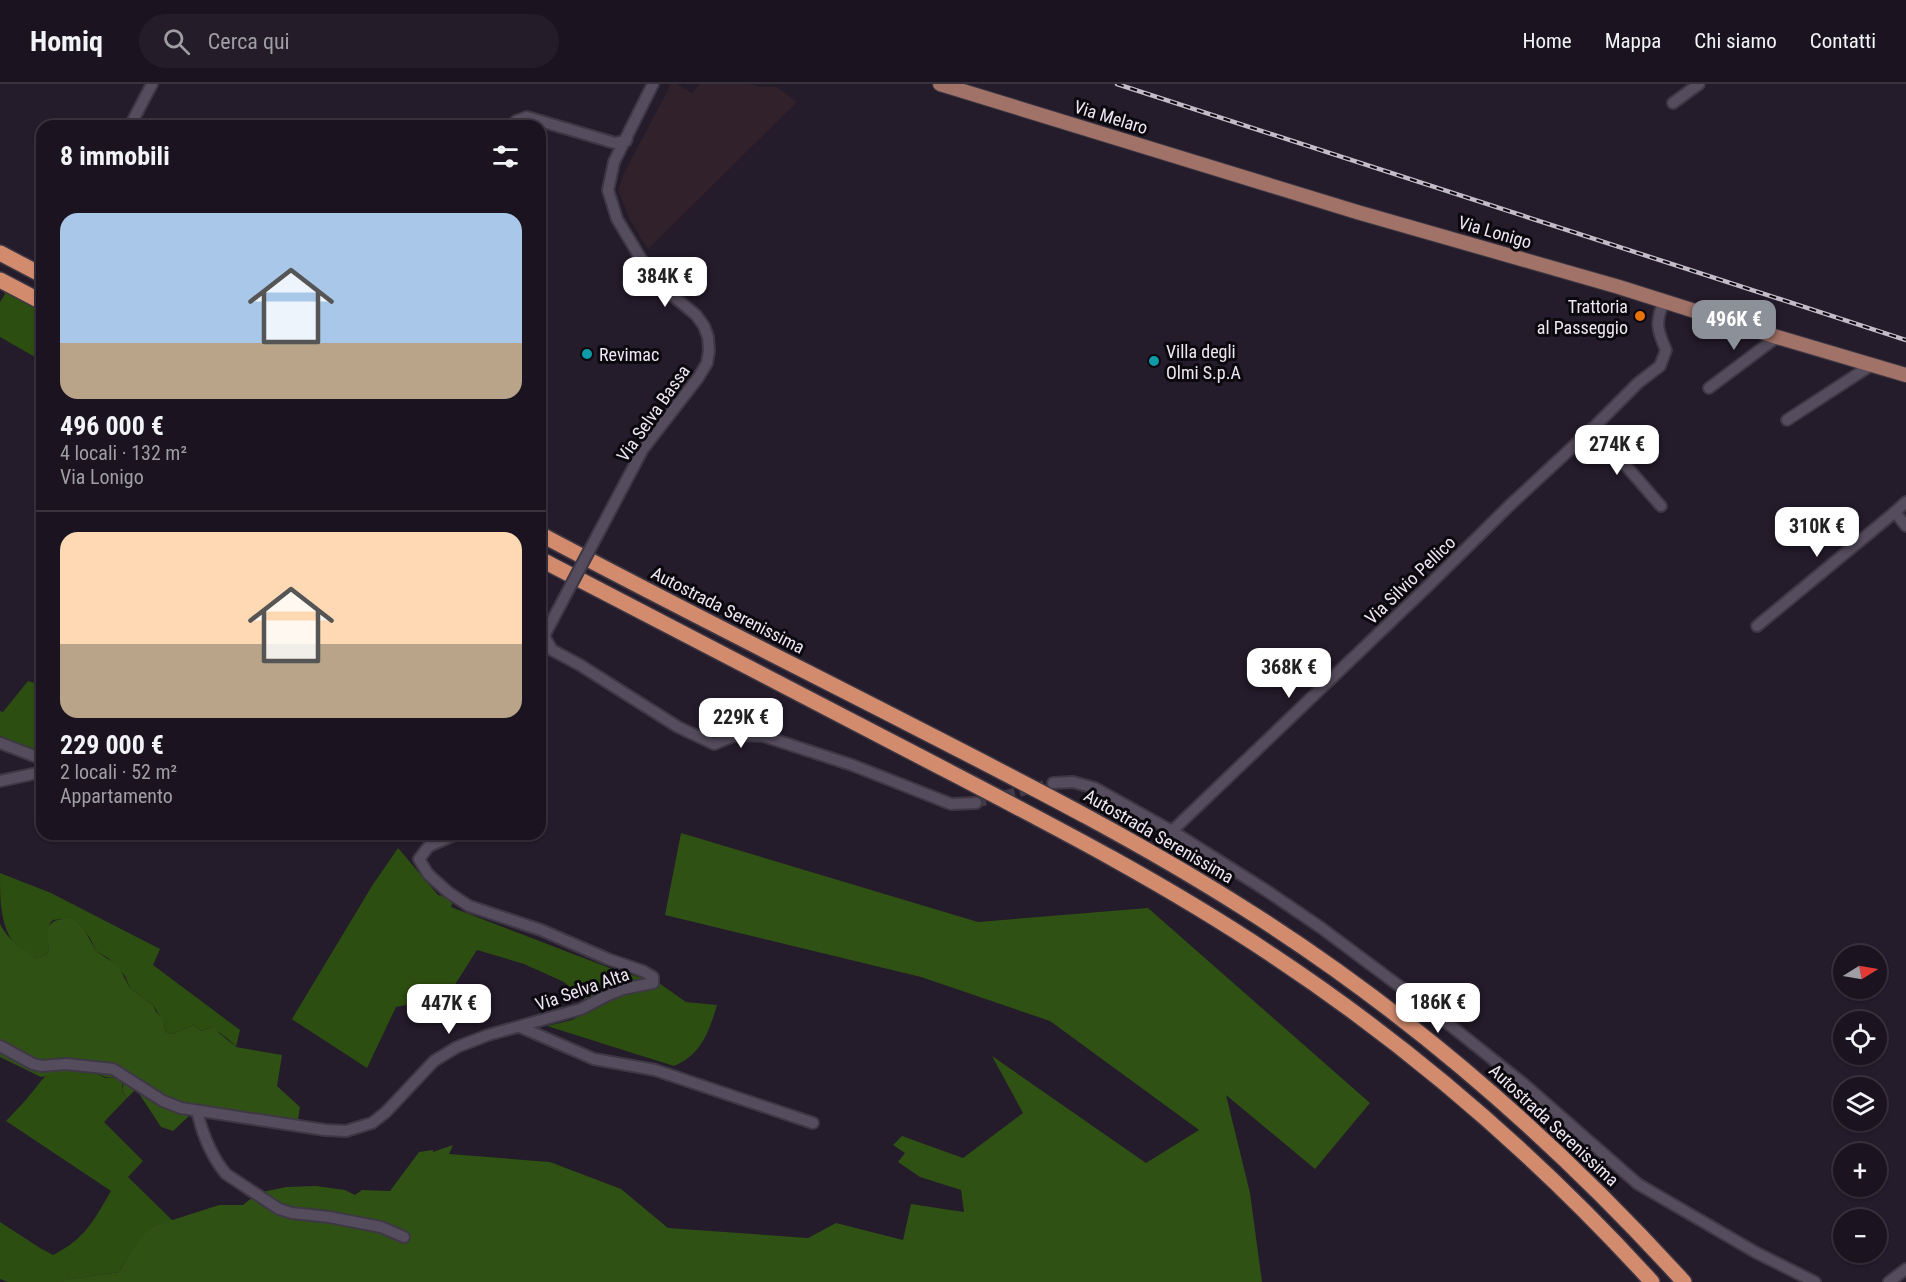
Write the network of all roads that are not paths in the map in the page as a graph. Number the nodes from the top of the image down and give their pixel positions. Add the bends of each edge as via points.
1 (152, 84) edge
2 (654, 84) edge
3 (940, 84) edge
4 (1699, 84) edge
5 (1673, 103) dead end
6 (133, 120) edge
7 (519, 120) edge
8 (537, 120) edge
9 (546, 123) edge
10 (627, 138) junction
11 (1203, 164) joint
12 (0, 253) edge
13 (36, 272) edge
14 (0, 280) edge
15 (36, 299) edge
16 (1664, 301) junction
17 (1777, 337) junction
18 (1873, 364) junction
19 (1906, 375) edge
20 (1709, 388) dead end
21 (1788, 420) dead end
22 (1593, 428) junction
23 (1906, 502) edge
24 (1661, 506) dead end
25 (1895, 512) junction
26 (1906, 525) edge
27 (546, 537) edge
28 (546, 562) edge
29 (1757, 626) dead end
30 (546, 629) edge
31 (546, 642) edge
32 (0, 743) edge
33 (36, 757) edge
34 (36, 773) edge
35 (0, 781) edge
36 (1053, 783) tunnel mouth
37 (976, 803) tunnel mouth
38 (1172, 831) junction
39 (443, 840) edge
40 (520, 1027) junction
41 (0, 1046) edge
42 (200, 1112) junction
43 (813, 1123) dead end
44 (404, 1237) dead end
45 (1906, 1269) edge
46 (1652, 1282) edge
47 (1684, 1282) edge
48 (1815, 1282) edge
49 (1889, 1282) edge

1 - 6 street
2 - 10 street, Via Selva Bassa
3 - 11 main road, Via Melaro
4 - 5 street
7 - 8 street
9 - 10 street via 615,143
10 - 30 street, Via Selva Bassa, bridge via 610,174 611,202 650,272 704,326 709,351 698,378 643,449
11 - 16 main road, Via Lonigo
12 - 13 highway
14 - 15 highway
16 - 17 main road, Via Lonigo
16 - 22 street, Via Silvio Pellico via 1657,318 1666,350 1660,366
17 - 18 main road, Via Lonigo
17 - 20 street
18 - 19 main road, Via Lonigo
18 - 21 street
22 - 24 street
22 - 38 street, Via Silvio Pellico
23 - 25 street
25 - 26 street
25 - 29 street
27 - 47 highway, Autostrada Serenissima via 1120,834 1251,912 1384,1006 1476,1080 1592,1187
28 - 46 highway via 1104,853 1227,925 1366,1021 1459,1096 1587,1214
31 - 37 street via 552,650 678,727 714,744 736,735 763,736 852,765 951,804
32 - 33 street
34 - 35 street
36 - 38 street via 1073,782 1095,788
38 - 48 street via 1285,903 1426,1006 1525,1085 1638,1184
39 - 40 street, Via Selva Alta via 429,846 419,859 428,874 469,906 541,930 654,978 653,983 606,996 582,1010
40 - 42 street, Via Selva Alta via 448,1051 372,1123 346,1131
40 - 43 street via 594,1059 655,1070
41 - 42 street, Via Selva Alta via 42,1066 77,1064 113,1070 162,1101
42 - 44 street via 201,1128 219,1166 279,1209 381,1227
45 - 49 street

